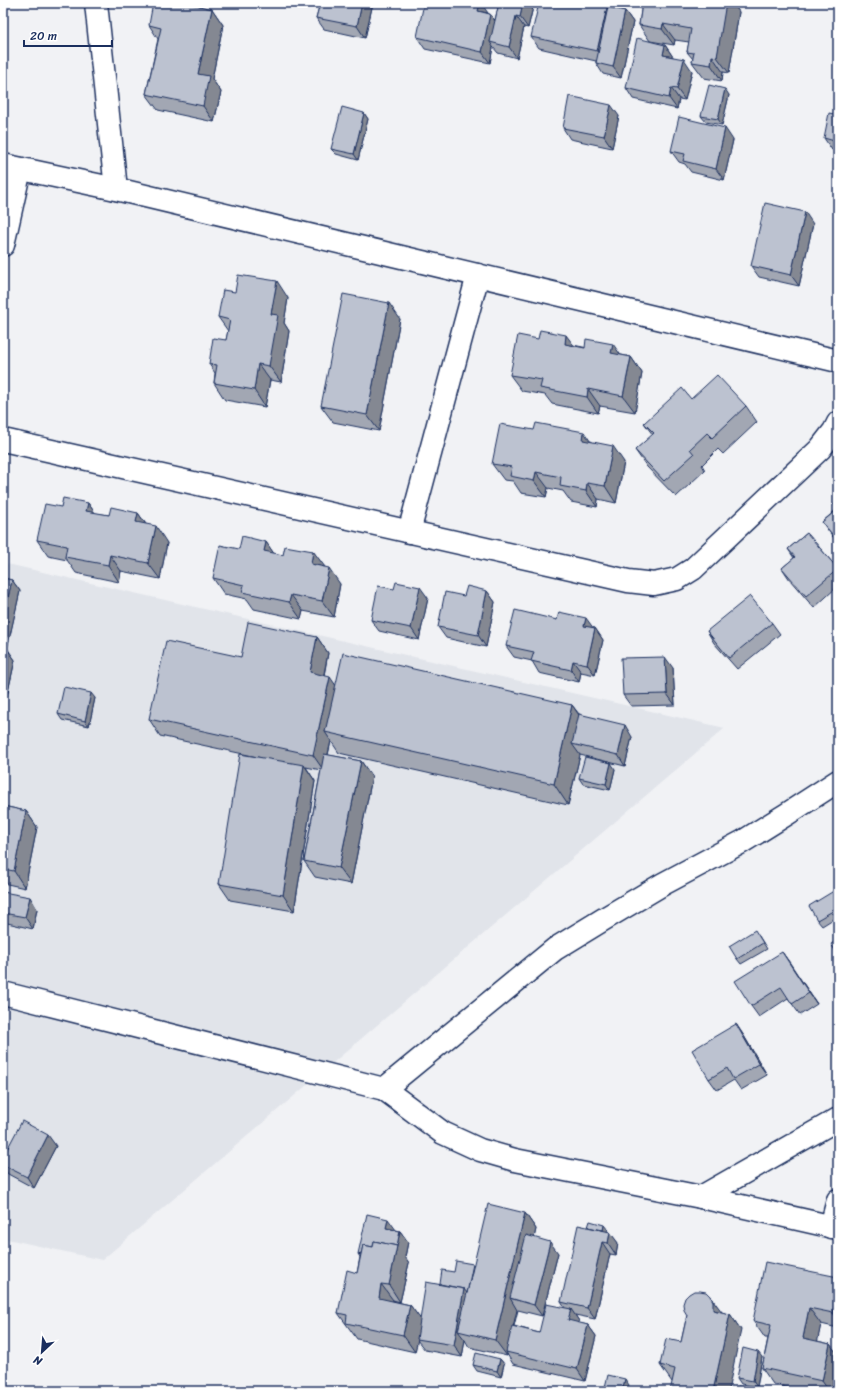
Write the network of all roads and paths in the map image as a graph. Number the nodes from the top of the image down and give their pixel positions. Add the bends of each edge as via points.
1 (96, 3) edge
2 (12, 167) edge
3 (116, 189) junction
4 (3, 245) edge
5 (478, 275) junction
6 (838, 361) edge
7 (838, 423) edge
8 (3, 440) edge
9 (409, 532) junction
10 (838, 781) edge
11 (3, 993) edge
12 (384, 1089) junction
13 (838, 1119) edge
14 (701, 1197) junction
15 (838, 1200) edge
16 (834, 1228) edge

1 - 3 street
2 - 3 street
2 - 4 street
3 - 5 street
5 - 6 street
5 - 9 street
7 - 9 street via 820,449 693,569 677,579 654,584 628,581
8 - 9 street
10 - 12 street via 742,842 650,892 555,949
11 - 12 street
12 - 14 street via 443,1133 480,1150 515,1160
13 - 14 street
14 - 16 street
15 - 16 street

